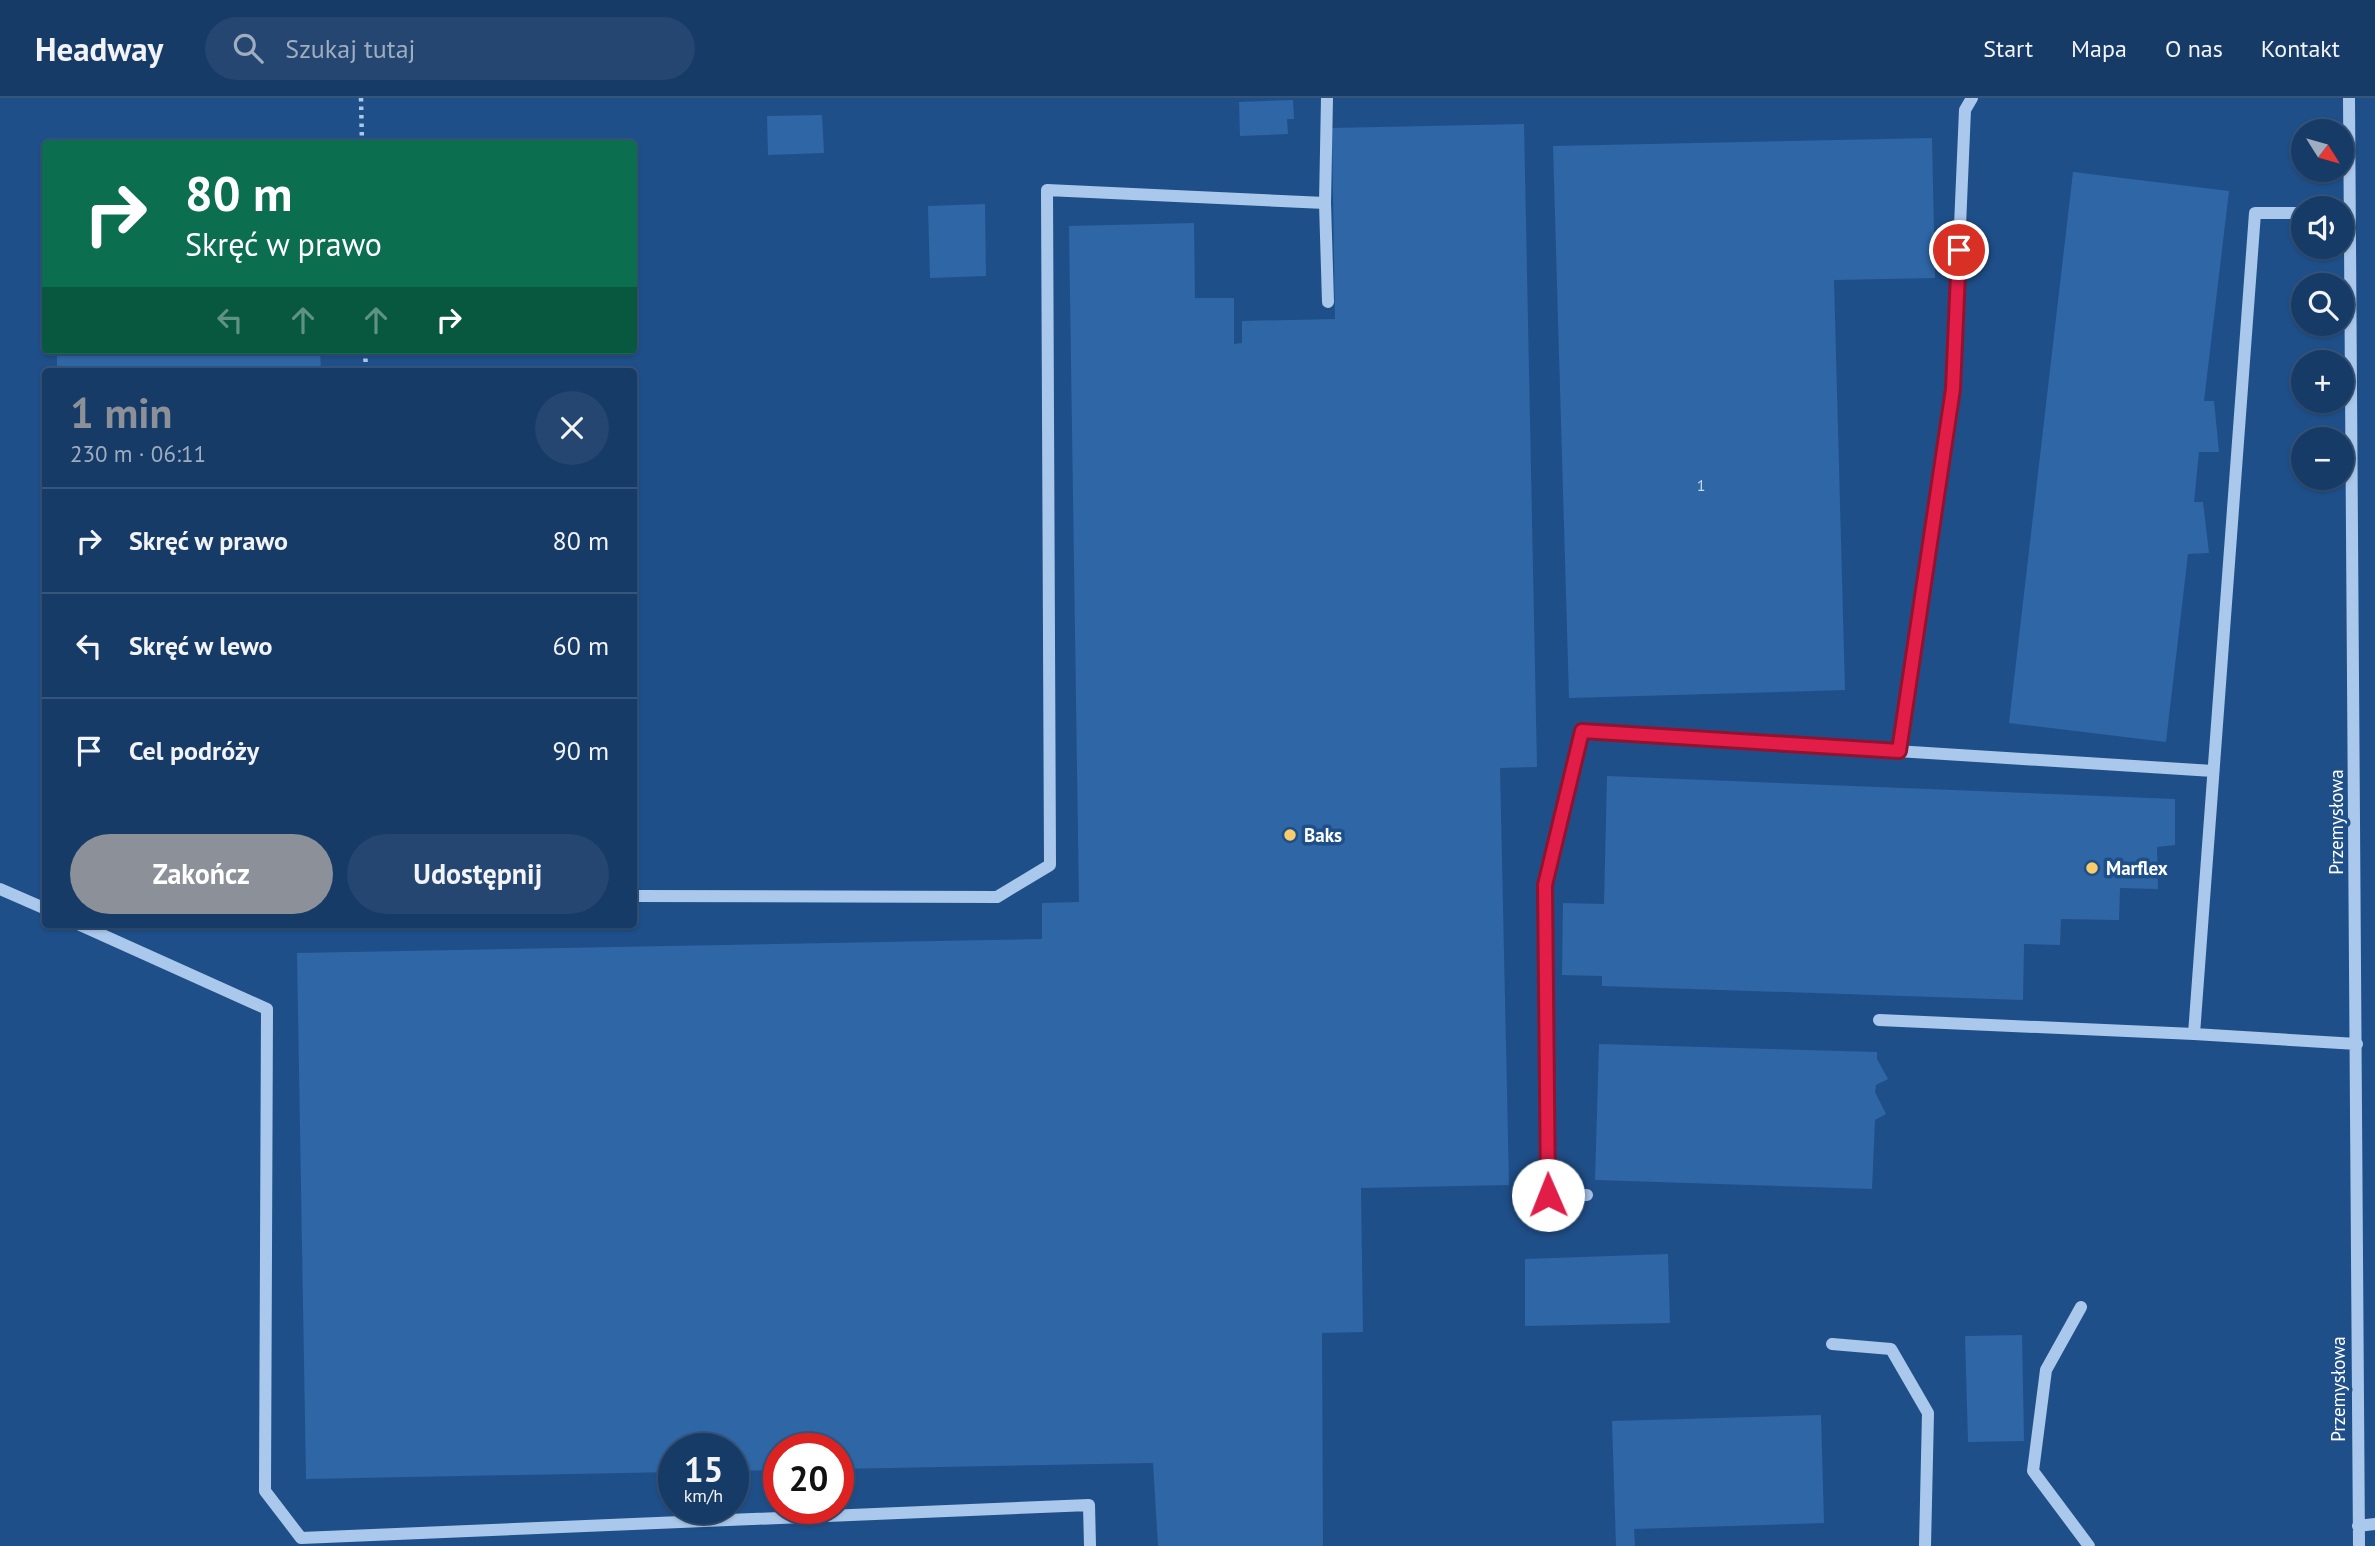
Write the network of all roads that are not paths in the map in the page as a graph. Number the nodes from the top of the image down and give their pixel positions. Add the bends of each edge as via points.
1 (1327, 98) edge
2 (1972, 98) edge
3 (2349, 98) edge
4 (2346, 196) edge
5 (1325, 203) junction
6 (2291, 213) edge
7 (2347, 259) edge
8 (1328, 302) dead end
9 (1899, 751) junction
10 (2213, 771) junction
11 (0, 889) edge
12 (637, 896) edge
13 (42, 907) edge
14 (87, 928) edge
15 (1879, 1020) dead end
16 (2194, 1034) junction
17 (2357, 1044) junction
18 (1587, 1195) dead end
19 (2081, 1307) dead end
20 (1832, 1344) dead end
21 (2375, 1524) edge
22 (2358, 1526) junction
23 (1090, 1546) edge
24 (1926, 1546) edge
25 (2089, 1546) edge
26 (2359, 1546) edge

1 - 5 street
2 - 9 street via 1965,110 1953,389
3 - 4 street, Przemysłowa
5 - 8 street
5 - 12 street via 1047,190 1050,865 997,897
6 - 10 street via 2255,213
7 - 17 street, Przemysłowa
9 - 10 street
9 - 18 street via 1582,731 1545,885 1547,1168 1548,1195
10 - 16 street
11 - 13 street
14 - 23 street via 267,1009 265,1491 301,1538 1089,1505
15 - 16 street
16 - 17 street
17 - 22 street, Przemysłowa
19 - 25 street via 2046,1370 2033,1471
20 - 24 street via 1891,1349 1927,1413
21 - 22 street
22 - 26 street, Przemysłowa

